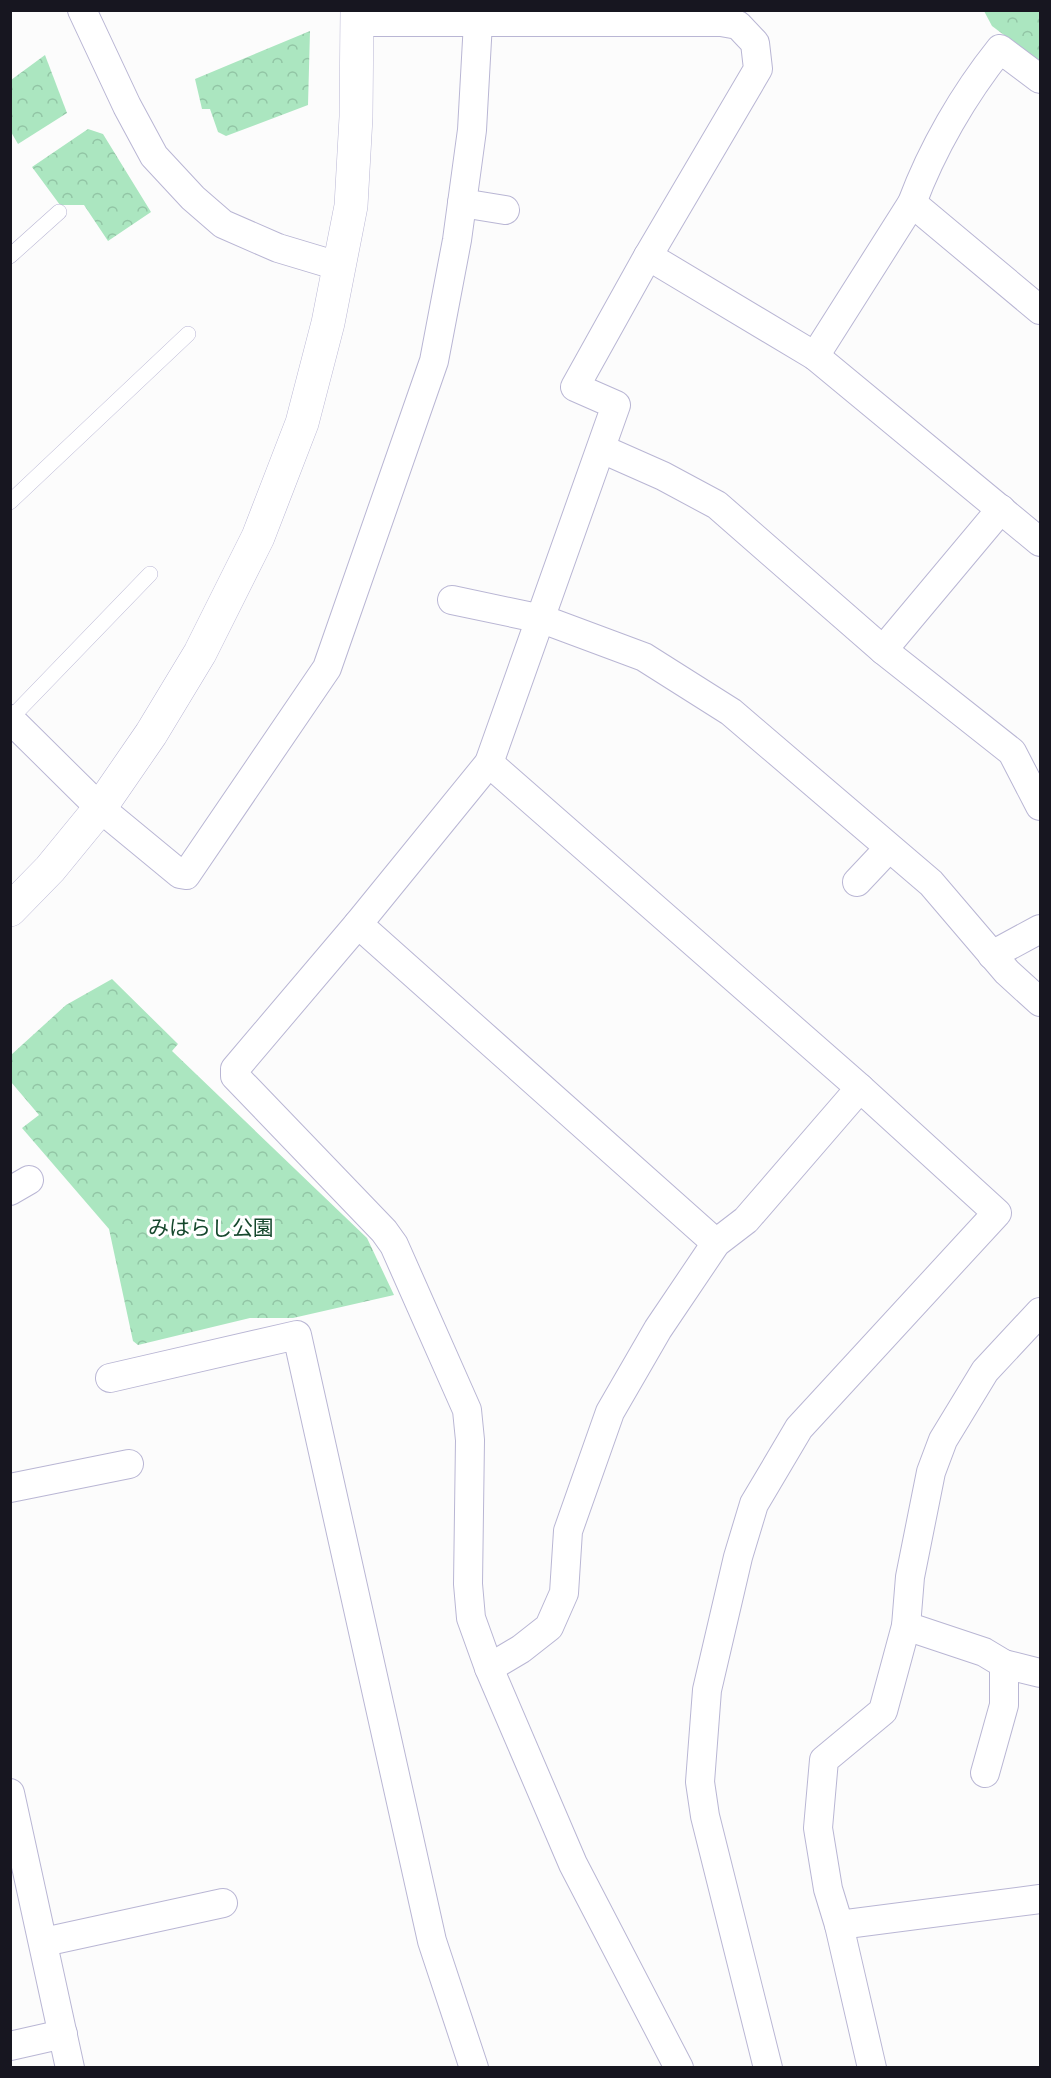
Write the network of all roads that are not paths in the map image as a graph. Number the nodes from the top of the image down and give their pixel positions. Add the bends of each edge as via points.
1 (82, 10) edge
2 (358, 16) edge
3 (478, 22) junction
4 (1041, 80) edge
5 (462, 203) junction
6 (912, 204) junction
7 (505, 210) dead end
8 (59, 212) dead end
9 (10, 256) edge
10 (648, 256) junction
11 (338, 266) junction
12 (1041, 310) edge
13 (188, 334) dead end
14 (815, 356) junction
15 (602, 449) junction
16 (10, 502) edge
17 (1001, 509) junction
18 (1041, 542) edge
19 (150, 574) dead end
20 (452, 600) dead end
21 (542, 619) junction
22 (883, 650) junction
23 (10, 719) edge
24 (489, 763) junction
25 (1041, 806) edge
26 (99, 808) junction
27 (889, 848) junction
28 (857, 882) dead end
29 (10, 910) edge
30 (358, 924) junction
31 (1041, 929) edge
32 (992, 956) junction
33 (1041, 1002) edge
34 (860, 1089) junction
35 (716, 1243) junction
36 (1041, 1312) edge
37 (110, 1378) dead end
38 (129, 1464) dead end
39 (10, 1488) edge
40 (906, 1626) junction
41 (1004, 1664) junction
42 (489, 1668) junction
43 (1041, 1673) edge
44 (985, 1773) dead end
45 (10, 1793) edge
46 (17, 1856) edge
47 (1041, 1899) edge
48 (222, 1903) dead end
49 (839, 1925) junction
50 (44, 1942) junction
51 (63, 2034) junction
52 (10, 2046) edge
53 (70, 2067) edge
54 (474, 2067) edge
55 (680, 2067) edge
56 (768, 2067) edge
57 (872, 2067) edge

1 - 11 street via 154,156 193,198 224,224 278,248
2 - 3 street
2 - 11 street via 351,206
3 - 5 street via 472,130
3 - 10 street via 721,21 738,25 755,43 758,69
4 - 6 street via 1000,49 975,80 922,176
5 - 7 street
5 - 26 street via 434,361 327,668 186,875
6 - 12 street
6 - 14 street
8 - 9 lane
10 - 14 street
10 - 15 street via 575,387 616,405
11 - 26 street via 302,423 258,537 200,653 151,734
13 - 16 lane
14 - 17 street
15 - 21 street
15 - 22 street via 717,505
17 - 18 street
17 - 22 street
19 - 23 lane
20 - 21 street
21 - 24 street
21 - 27 street via 644,657 731,712
22 - 25 street via 1012,752
23 - 26 street
24 - 30 street
24 - 34 street
26 - 29 street via 50,869
27 - 28 street
27 - 32 street via 931,884
30 - 35 street
30 - 42 street via 235,1069 235,1076 394,1245 467,1410 468,1584 471,1618
31 - 32 street
32 - 33 street
34 - 35 street via 746,1220
34 - 56 street via 997,1214 799,1428 754,1504 738,1557 707,1690 700,1782 705,1816
35 - 42 street via 658,1329 610,1412 568,1531 564,1593 549,1627
36 - 40 street via 985,1371 943,1440 931,1472 910,1577
37 - 54 street via 297,1335 432,1941
38 - 39 street
40 - 41 street via 984,1652
40 - 49 street via 883,1712 824,1760 818,1828 828,1889
41 - 43 street
41 - 44 street via 1004,1705
42 - 55 street via 573,1863
45 - 46 street
46 - 50 street
47 - 49 street
48 - 50 street
49 - 57 street
50 - 51 street
51 - 52 street
51 - 53 street

